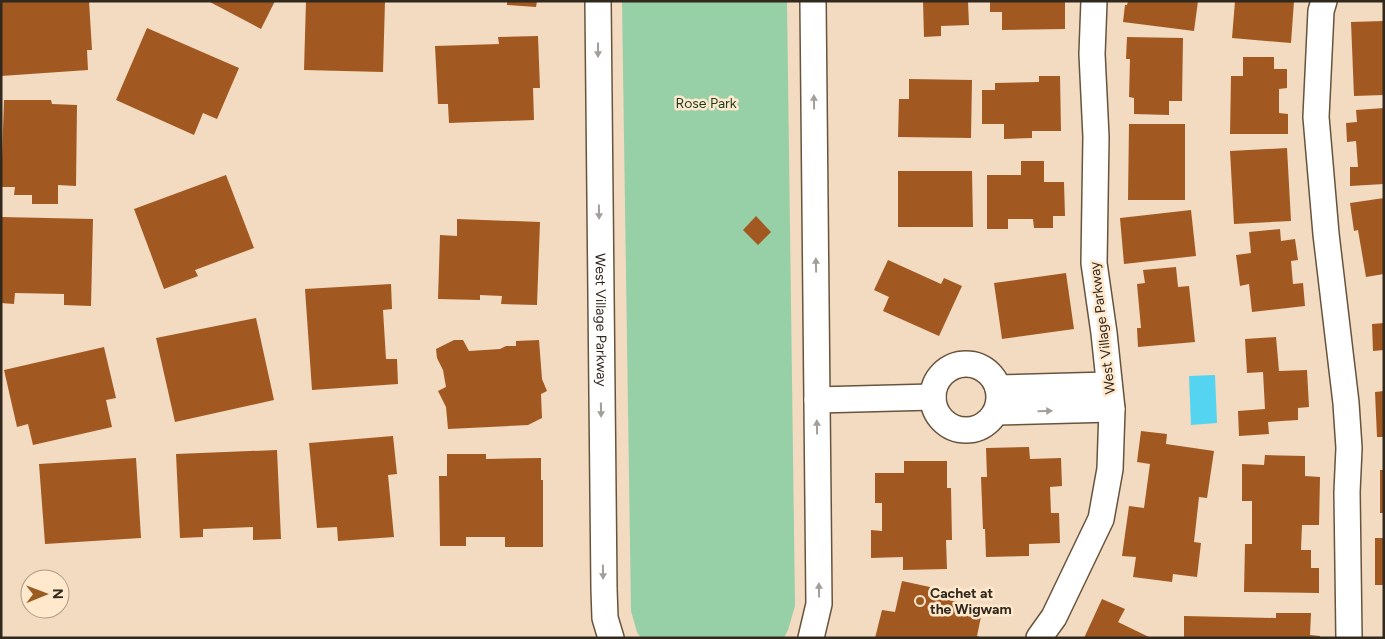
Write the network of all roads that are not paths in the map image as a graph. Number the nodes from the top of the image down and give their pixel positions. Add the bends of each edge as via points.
1 (598, 1) edge
2 (813, 1) edge
3 (1094, 1) edge
4 (1324, 1) edge
5 (998, 388) junction
6 (933, 397) junction
7 (1111, 397) junction
8 (817, 400) junction
9 (996, 412) junction
10 (611, 638) edge
11 (811, 638) edge
12 (1039, 638) edge
13 (1349, 638) edge

1 -> 10 street, West Village Parkway via 604,584 605,618
8 -> 2 street
3 - 7 street, West Village Parkway via 1094,263
4 - 13 street via 1316,117 1349,448
5 - 6 street via 995,380 979,366 958,365 940,376
5 - 7 street
5 - 9 street
6 - 8 street
6 - 9 street via 934,408 940,418 958,430 980,428
9 -> 7 street
7 - 12 street, West Village Parkway via 1110,469 1101,519 1054,617
11 -> 8 street via 819,604

